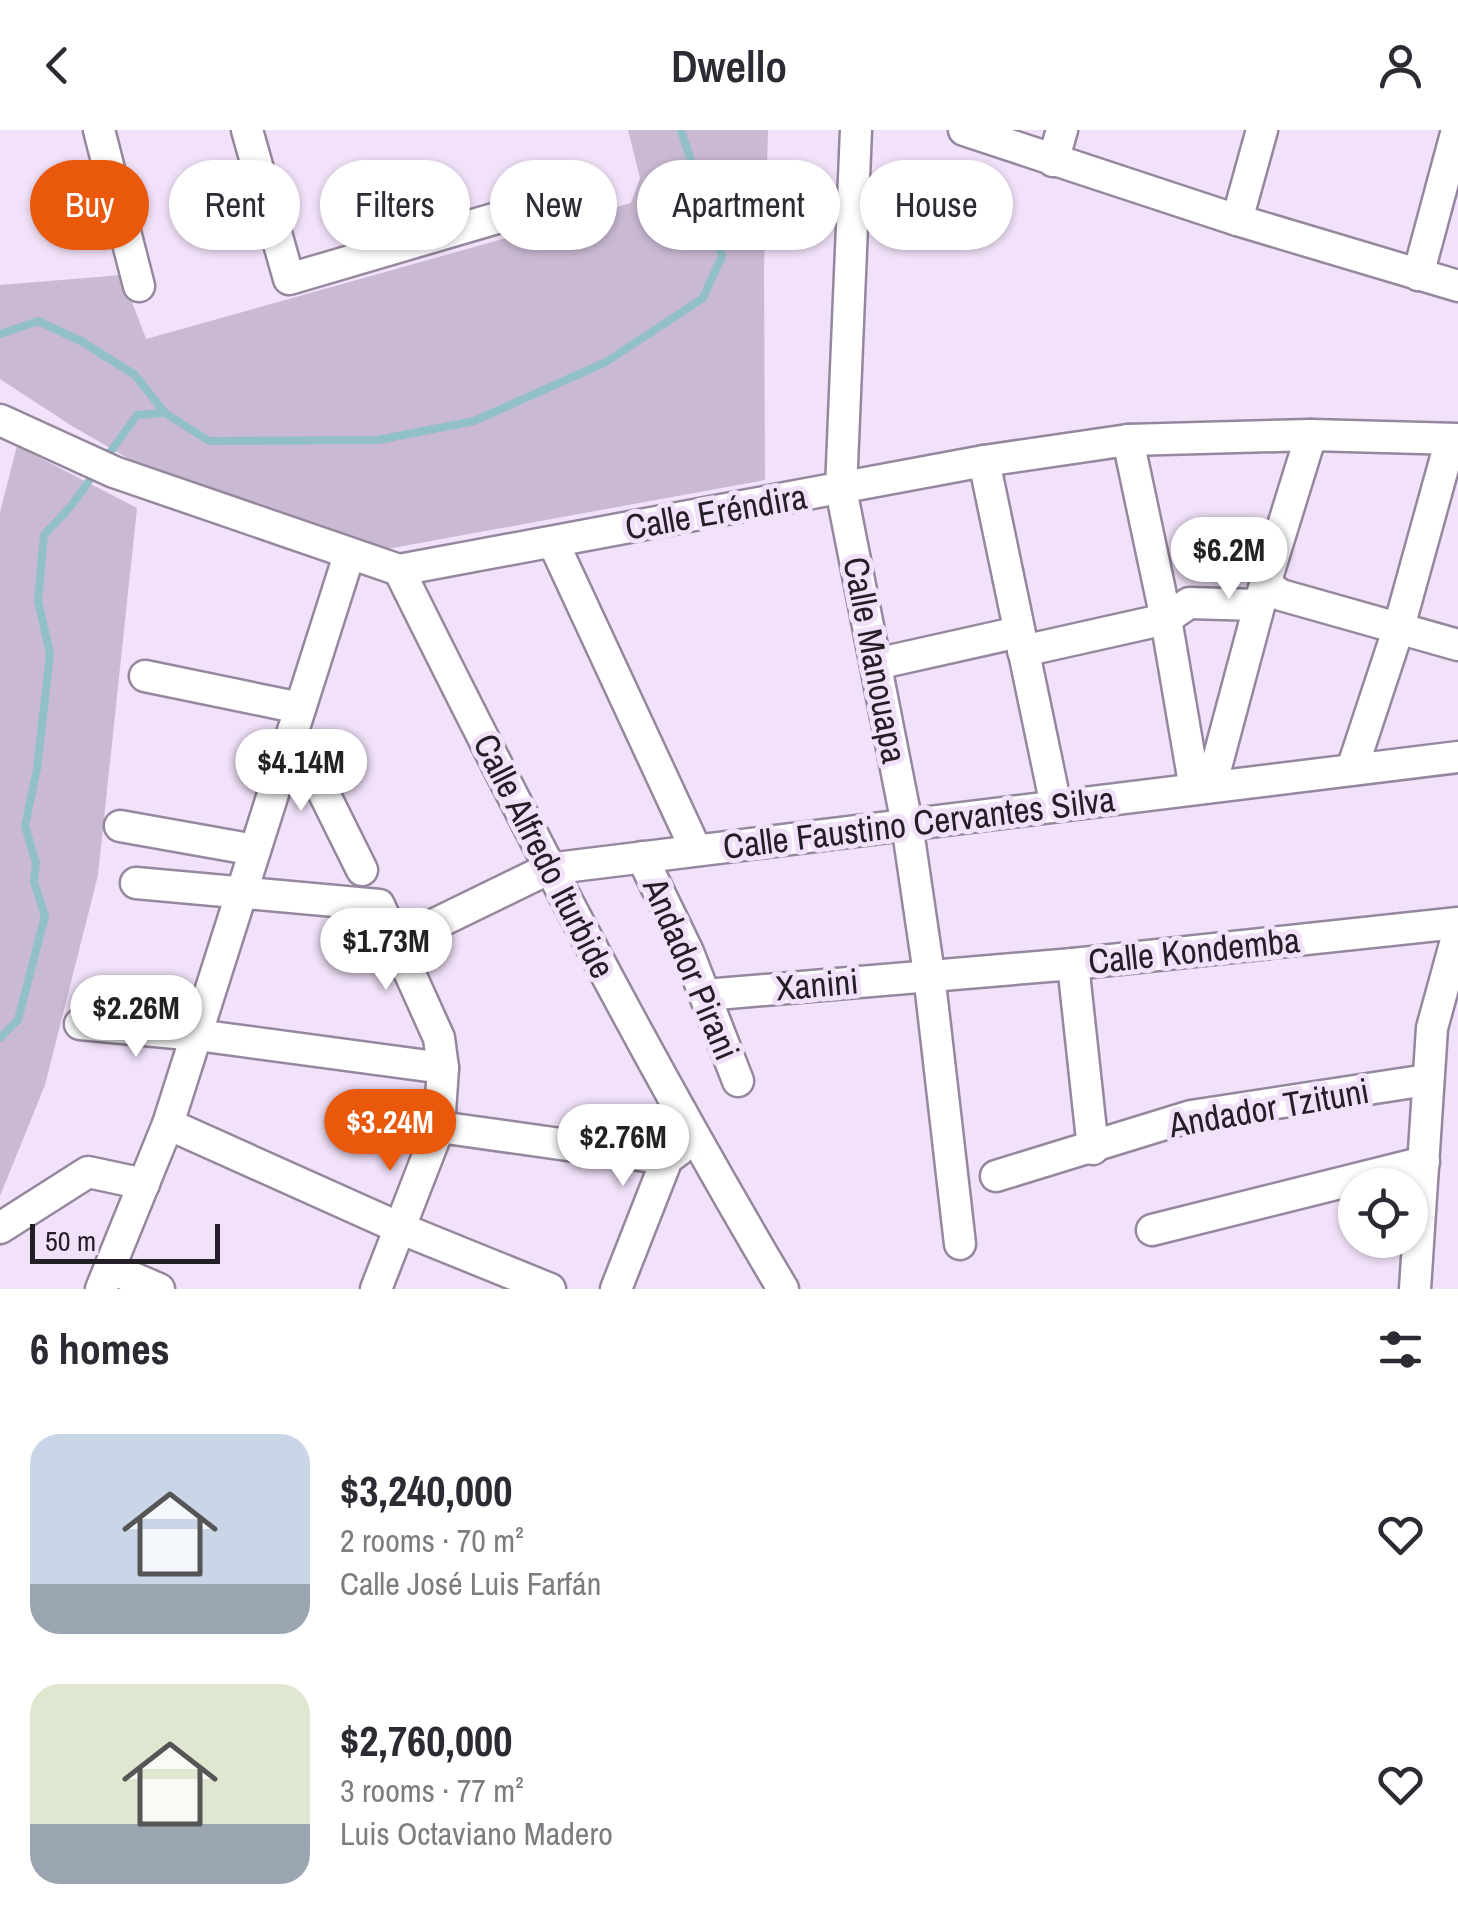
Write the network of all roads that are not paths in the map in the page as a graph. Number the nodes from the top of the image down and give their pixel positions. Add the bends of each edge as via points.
1 (99, 130) edge
2 (856, 130) edge
3 (964, 130) edge
4 (1062, 130) edge
5 (1262, 130) edge
6 (1457, 130) edge
7 (251, 131) edge
8 (1053, 162) junction
9 (490, 220) edge
10 (1237, 220) junction
11 (1418, 274) junction
12 (139, 286) dead end
13 (1458, 286) edge
14 (4, 422) edge
15 (1311, 435) junction
16 (1454, 439) edge
17 (1128, 440) junction
18 (984, 461) junction
19 (841, 490) junction
20 (553, 542) junction
21 (348, 555) junction
22 (399, 570) junction
23 (1262, 594) junction
24 (1166, 619) junction
25 (1399, 627) junction
26 (1021, 641) junction
27 (1458, 646) edge
28 (876, 664) junction
29 (145, 676) dead end
30 (296, 719) junction
31 (1458, 756) edge
32 (1352, 769) junction
33 (1203, 787) junction
34 (1056, 806) junction
35 (907, 824) junction
36 (120, 826) dead end
37 (255, 850) junction
38 (696, 850) junction
39 (642, 857) junction
40 (548, 869) junction
41 (362, 870) dead end
42 (136, 883) dead end
43 (241, 894) junction
44 (1458, 923) edge
45 (1458, 933) edge
46 (396, 942) junction
47 (1072, 964) junction
48 (930, 974) junction
49 (705, 995) junction
50 (80, 1024) dead end
51 (1445, 1033) edge
52 (197, 1035) junction
53 (443, 1068) junction
54 (1427, 1080) junction
55 (738, 1081) dead end
56 (168, 1124) junction
57 (440, 1127) junction
58 (694, 1139) junction
59 (1093, 1149) junction
60 (667, 1159) junction
61 (1424, 1162) junction
62 (996, 1176) dead end
63 (144, 1184) junction
64 (0, 1228) edge
65 (402, 1228) junction
66 (1152, 1230) dead end
67 (960, 1244) dead end
68 (105, 1279) edge
69 (159, 1289) edge
70 (376, 1289) edge
71 (550, 1289) edge
72 (616, 1289) edge
73 (782, 1289) edge
74 (1415, 1289) edge

1 - 12 street
2 - 19 street, Calle Manouapa
3 - 8 street
4 - 8 street
5 - 10 street
6 - 11 street
7 - 9 street via 289,279
8 - 10 street
10 - 11 street
11 - 13 street
14 - 21 street, Calle Eréndira via 114,472
15 - 16 street, Calle Eréndira
15 - 17 street, Calle Eréndira
15 - 23 street
16 - 25 street
17 - 18 street, Calle Eréndira
17 - 24 street
18 - 19 street, Calle Eréndira
18 - 26 street
19 - 20 street, Calle Eréndira
19 - 28 street, Calle Manouapa
20 - 22 street, Calle Eréndira
20 - 38 street
21 - 22 street, Calle Eréndira
21 - 30 street
22 - 40 street, Calle Alfredo Iturbide
23 - 24 street via 1188,603
23 - 25 street
23 - 33 street
24 - 26 street
24 - 33 street
25 - 27 street
25 - 32 street
26 - 28 street
26 - 34 street
28 - 35 street, Calle Manouapa
29 - 30 street
30 - 37 street
30 - 41 street
31 - 32 street, Calle Faustino Cervantes Silva
32 - 33 street, Calle Faustino Cervantes Silva
33 - 34 street, Calle Faustino Cervantes Silva
34 - 35 street, Calle Faustino Cervantes Silva
35 - 38 street, Calle Faustino Cervantes Silva
35 - 48 street, Calle Manouapa
36 - 37 street
37 - 43 street
38 - 39 street, Calle Faustino Cervantes Silva
39 - 40 street, Calle Faustino Cervantes Silva
39 - 49 street, Andador Pirani
40 - 46 street, Calle Faustino Cervantes Silva
40 - 58 street, Calle Alfredo Iturbide
42 - 43 street
43 - 46 street via 379,904
43 - 52 street
44 - 47 street, Calle Kondemba
45 - 51 street
46 - 53 street via 439,1038
47 - 48 street, Calle Kondemba
47 - 59 street
48 - 49 street, Xanini
48 - 67 street, Calle Manouapa
49 - 55 street, Andador Pirani
50 - 52 street
51 - 54 street
52 - 53 street
52 - 56 street
53 - 57 street
54 - 59 street, Andador Tzituni via 1191,1116
54 - 61 street
56 - 63 street
56 - 65 street
57 - 60 street
57 - 65 street
58 - 60 street
58 - 73 street, Calle Alfredo Iturbide
59 - 62 street, Andador Tzituni
60 - 72 street
61 - 66 street
61 - 74 street
63 - 64 street via 88,1172
63 - 68 street
65 - 70 street
65 - 71 street
68 - 69 street

